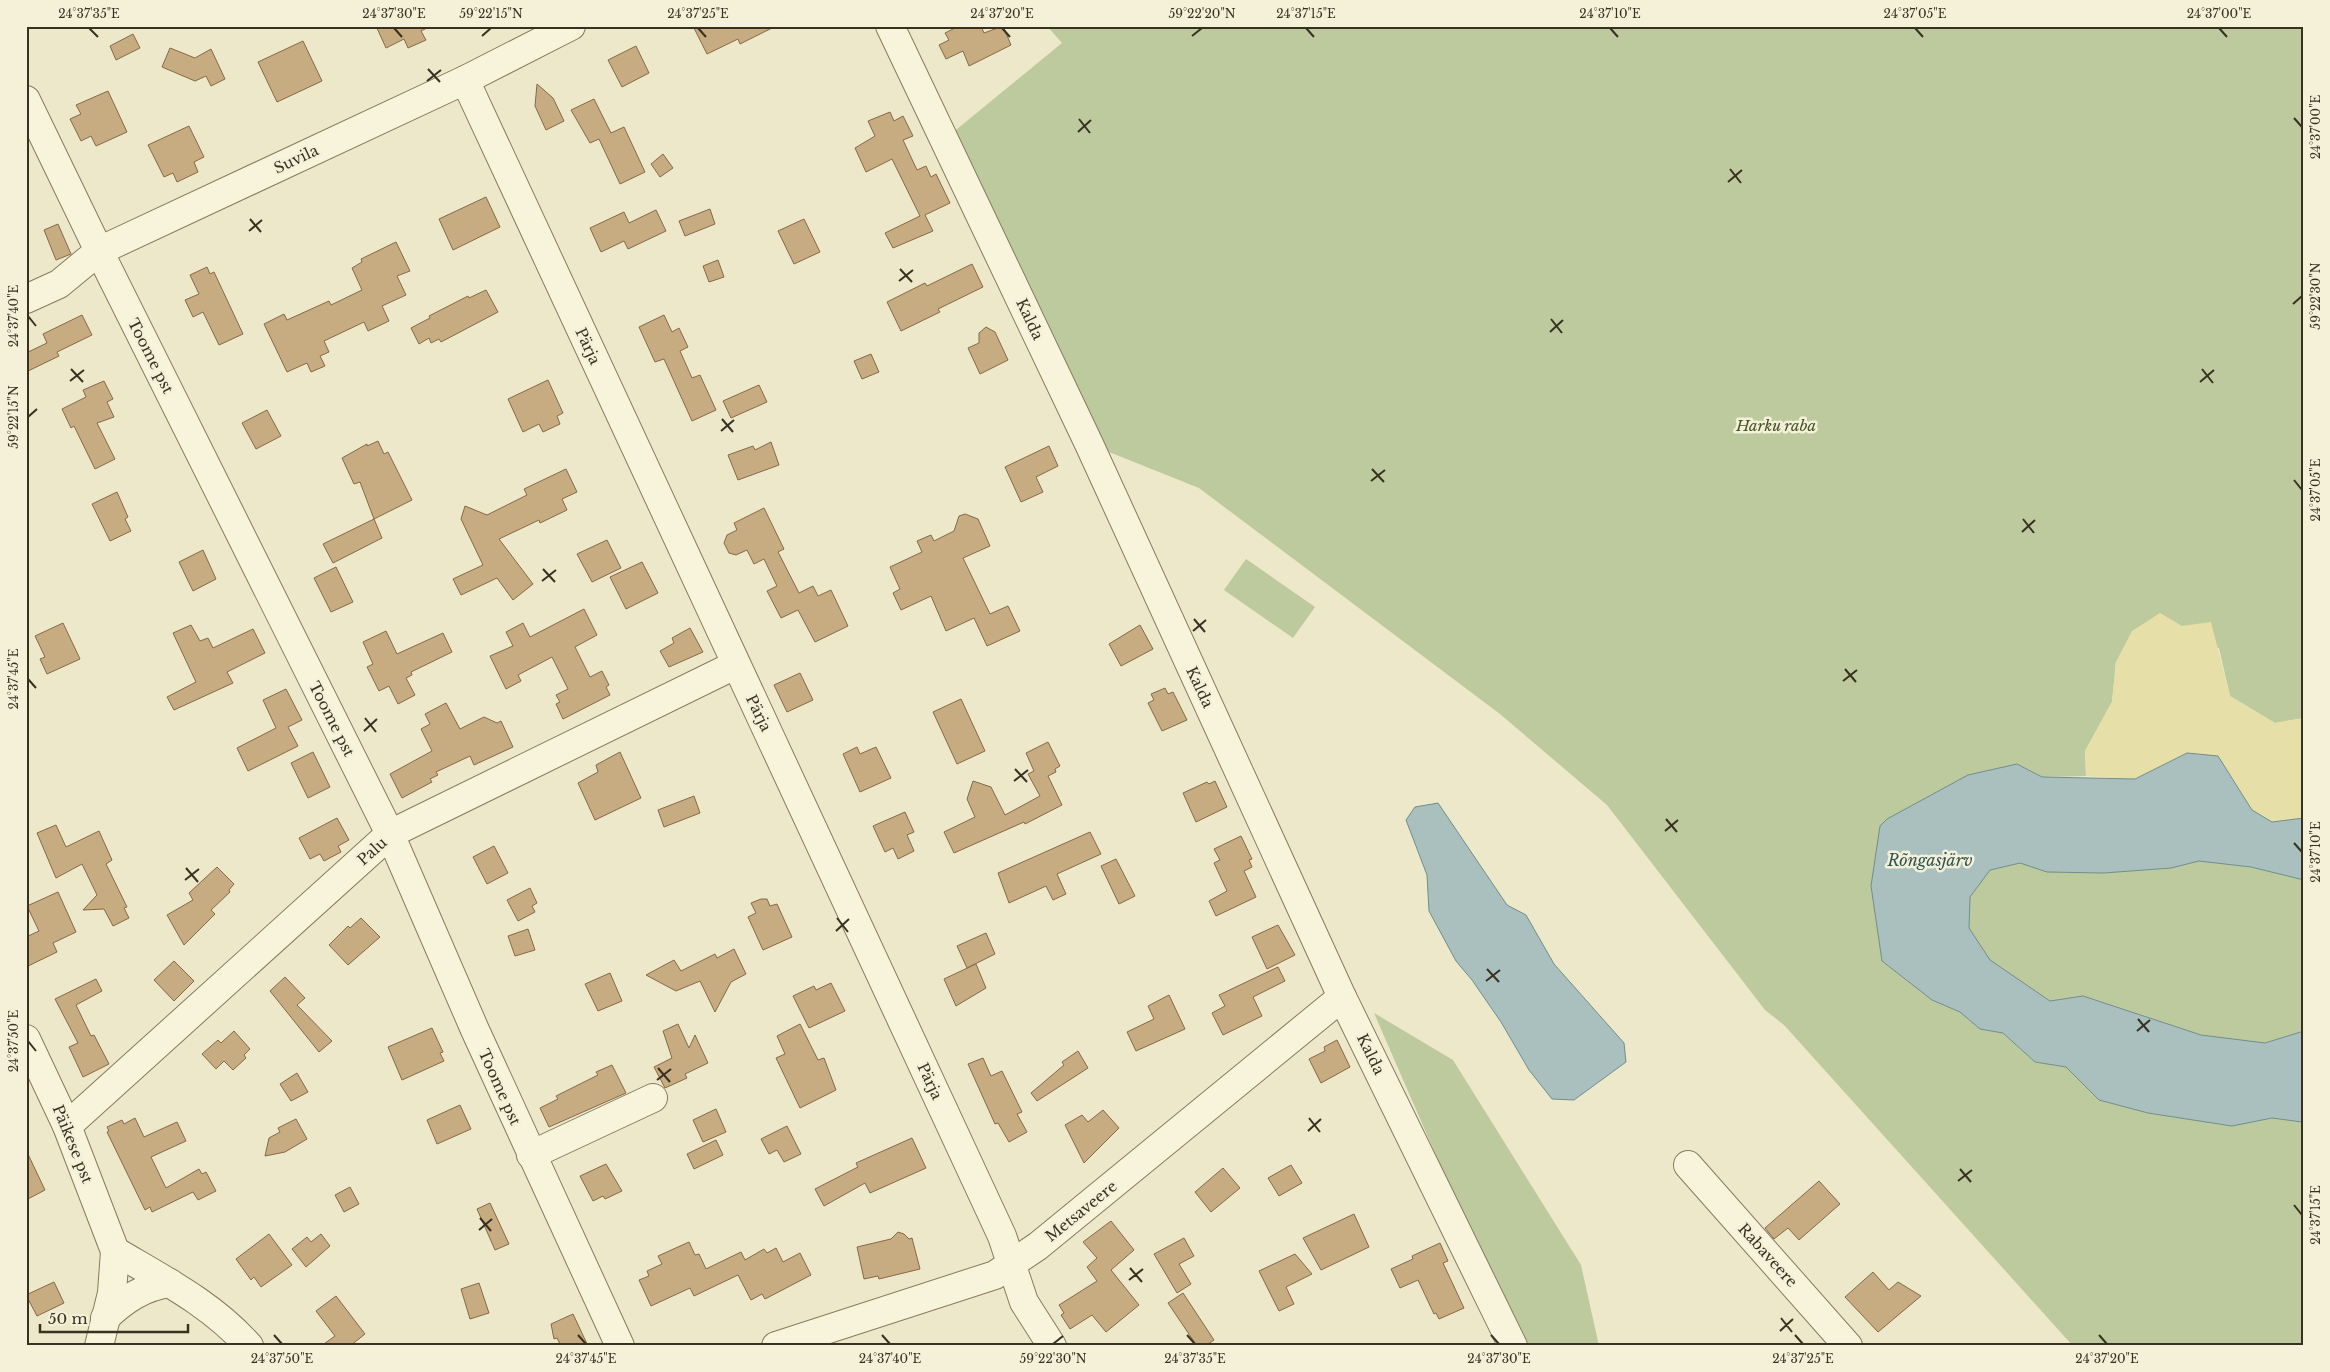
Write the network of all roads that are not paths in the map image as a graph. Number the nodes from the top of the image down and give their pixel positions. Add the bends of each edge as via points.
1 (571, 26) edge
2 (890, 26) edge
3 (465, 80) junction
4 (26, 100) edge
5 (99, 251) junction
6 (26, 299) edge
7 (736, 665) junction
8 (390, 834) junction
9 (1342, 997) junction
10 (26, 1039) edge
11 (653, 1098) dead end
12 (67, 1126) junction
13 (531, 1155) junction
14 (1688, 1165) dead end
15 (115, 1251) junction
16 (1011, 1266) junction
17 (170, 1283) junction
18 (105, 1318) junction
19 (100, 1346) edge
20 (249, 1346) edge
21 (620, 1346) edge
22 (776, 1346) edge
23 (1052, 1346) edge
24 (1513, 1346) edge
25 (1848, 1346) edge

1 - 3 street, Suvila
2 - 9 street, Kalda via 1090,444
3 - 5 street, Suvila
3 - 7 street, Pärja
4 - 5 street, Toome pst
5 - 6 street, Suvila via 59,284
5 - 8 street, Toome pst
7 - 8 street, Palu
7 - 16 street, Pärja via 1002,1236
8 - 12 street, Palu
8 - 13 street, Toome pst
9 - 16 street, Metsaveere
9 - 24 street, Kalda
10 - 12 street, Päikese pst
11 - 13 street
12 - 15 street, Päikese pst
13 - 21 street, Toome pst
14 - 25 street, Rabaveere
15 - 17 street
15 - 18 street, Päikese pst via 112,1293
16 - 22 street, Metsaveere via 995,1275
16 - 23 street, Pärja via 1024,1302
17 - 18 street via 138,1291
17 - 20 street via 234,1329
18 - 19 street, Päikese pst

